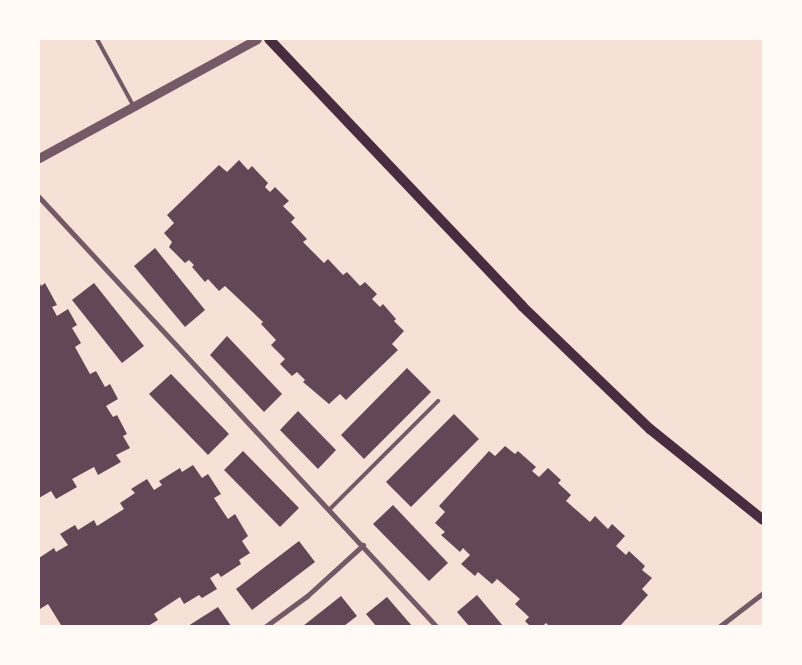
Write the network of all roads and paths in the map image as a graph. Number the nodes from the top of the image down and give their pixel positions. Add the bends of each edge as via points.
1 (97, 39) edge
2 (257, 39) edge
3 (269, 39) edge
4 (133, 106) junction
5 (39, 158) edge
6 (39, 197) edge
7 (438, 401) dead end
8 (330, 509) junction
9 (763, 520) edge
10 (363, 545) junction
11 (763, 593) edge
12 (266, 626) edge
13 (436, 626) edge
14 (720, 626) edge

1 - 4 lane
2 - 4 street
3 - 9 main road via 522,306 650,429
4 - 5 street
6 - 8 street
7 - 8 lane
8 - 10 street
10 - 12 street via 307,596
10 - 13 street
11 - 14 street

